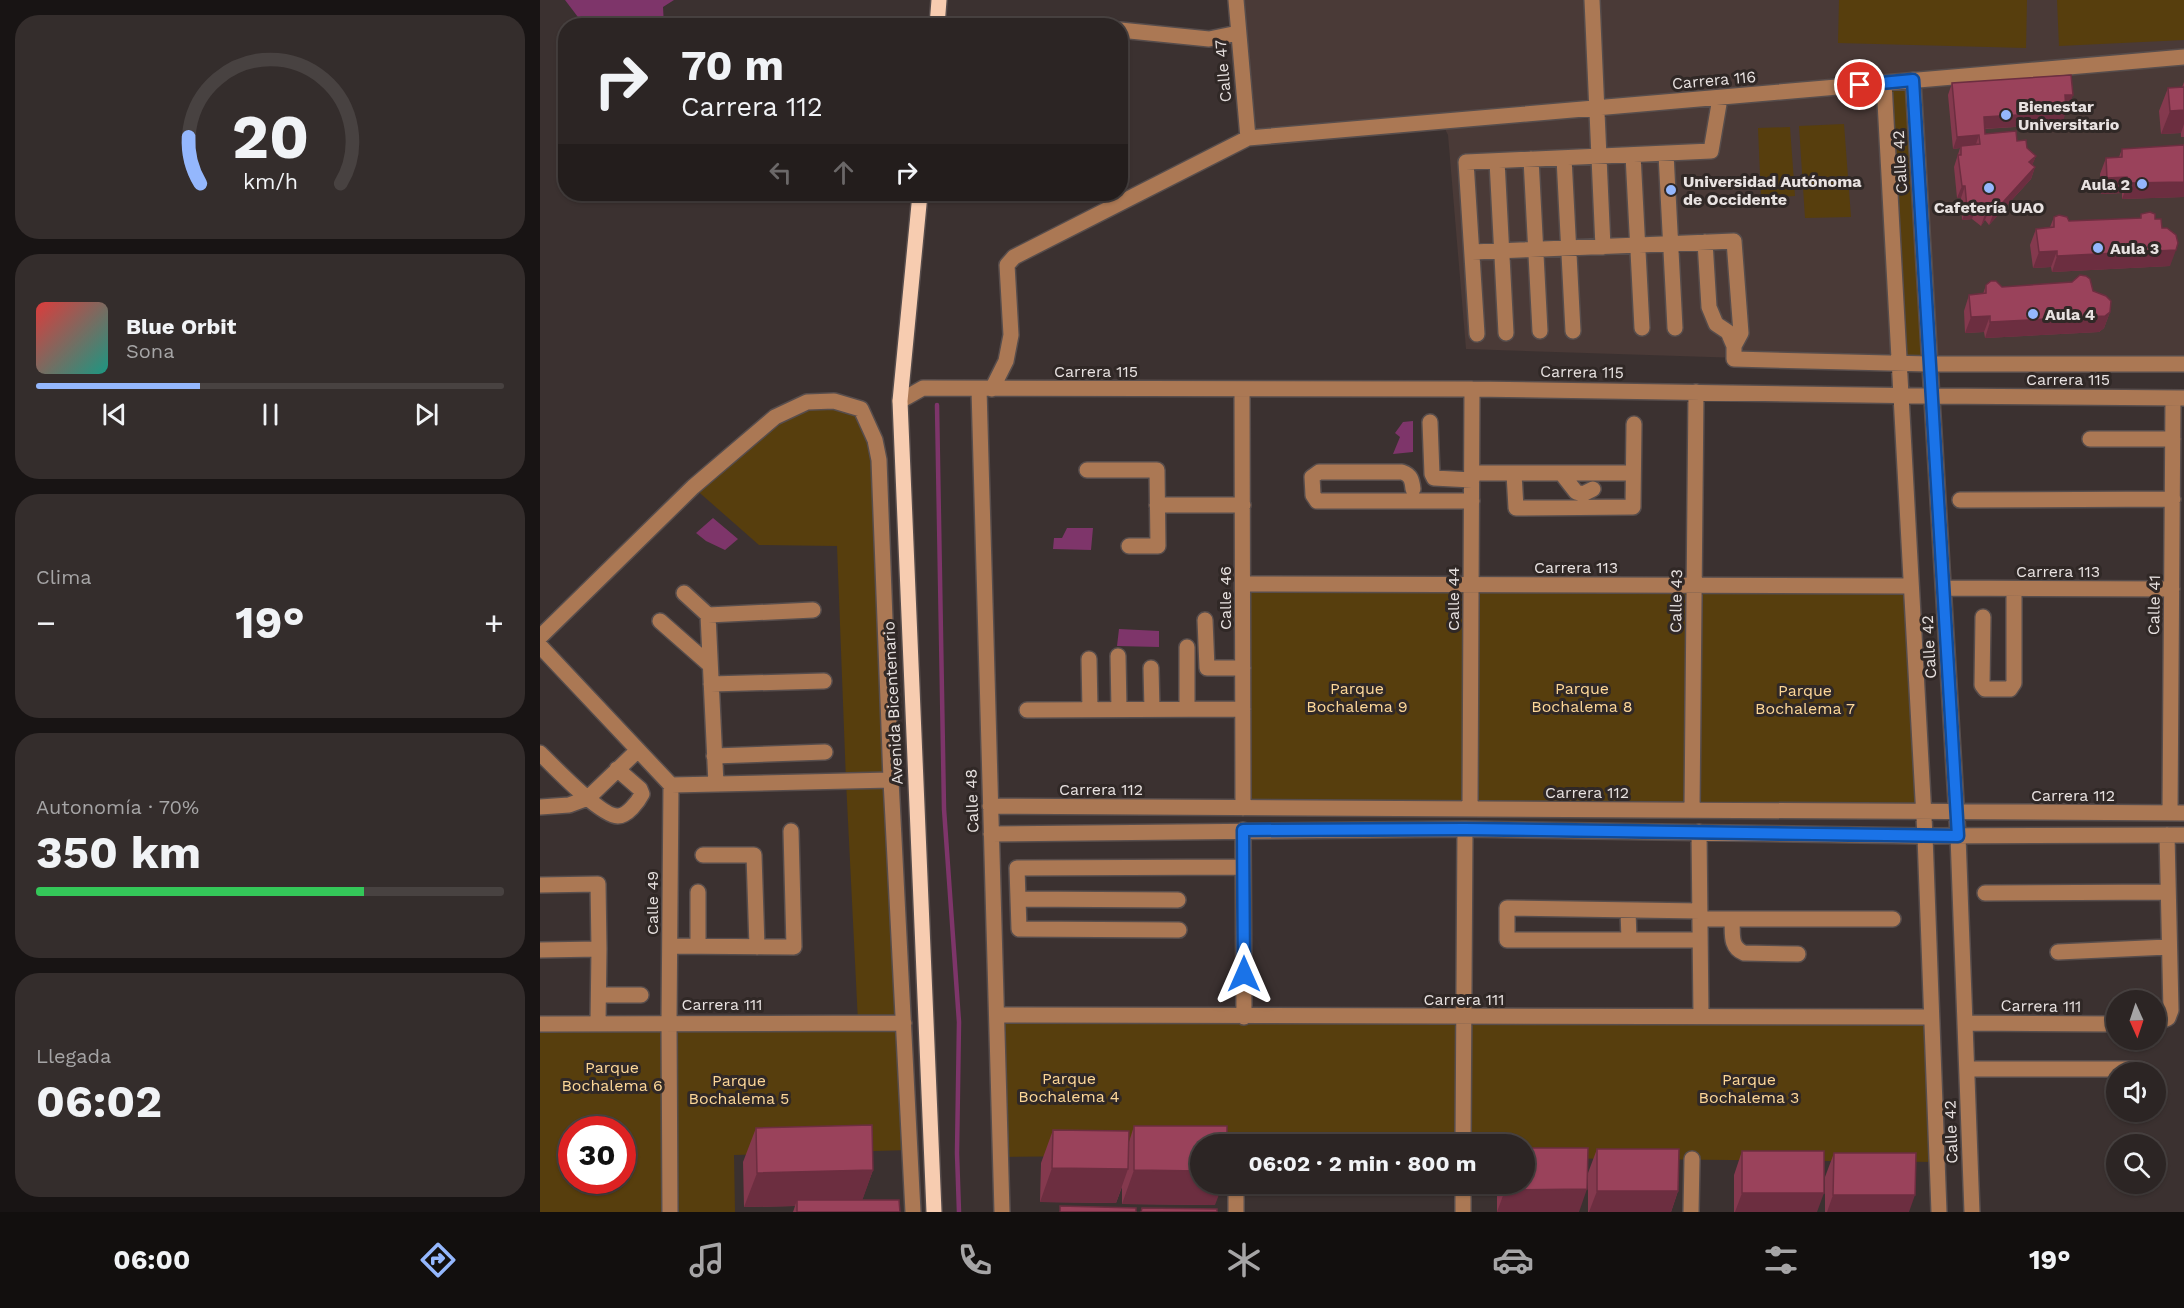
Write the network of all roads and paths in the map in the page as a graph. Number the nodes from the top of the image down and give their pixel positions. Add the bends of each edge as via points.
1 (939, 0) edge
2 (1236, 0) edge
3 (1592, 0) edge
4 (938, 18) edge
5 (1128, 31) edge
6 (1238, 33) junction
7 (2184, 57) edge
8 (1913, 80) junction
9 (1884, 83) junction
10 (1720, 98) junction
11 (1597, 109) junction
12 (1248, 138) junction
13 (1666, 154) junction
14 (1633, 155) junction
15 (1599, 156) junction
16 (1564, 158) junction
17 (1531, 159) junction
18 (1497, 161) junction
19 (1128, 199) edge
20 (919, 201) edge
21 (1124, 201) edge
22 (1705, 242) junction
23 (1670, 244) junction
24 (1637, 245) junction
25 (1603, 247) junction
26 (1569, 248) junction
27 (1535, 249) junction
28 (1502, 251) junction
29 (1472, 252) junction
30 (1642, 328) dead end
31 (1675, 328) dead end
32 (1540, 331) dead end
33 (1573, 331) dead end
34 (1477, 333) dead end
35 (1506, 333) dead end
36 (1734, 352) junction
37 (1898, 363) junction
38 (1929, 364) junction
39 (2184, 364) edge
40 (1472, 388) junction
41 (985, 389) junction
42 (1242, 389) junction
43 (1696, 392) junction
44 (1900, 396) junction
45 (1931, 396) junction
46 (2179, 398) edge
47 (900, 401) junction
48 (1430, 422) dead end
49 (1634, 424) dead end
50 (2090, 439) dead end
51 (2173, 439) junction
52 (1087, 470) dead end
53 (1633, 473) junction
54 (1514, 474) junction
55 (1562, 474) junction
56 (1472, 476) junction
57 (1413, 489) dead end
58 (1593, 489) dead end
59 (2173, 499) junction
60 (1960, 500) dead end
61 (1472, 501) junction
62 (1157, 505) junction
63 (1243, 505) junction
64 (1129, 546) dead end
65 (1243, 584) junction
66 (1471, 585) junction
67 (1695, 585) junction
68 (1910, 586) junction
69 (1944, 588) junction
70 (2172, 589) junction
71 (2014, 590) junction
72 (684, 593) dead end
73 (813, 610) dead end
74 (708, 615) junction
75 (1983, 617) dead end
76 (1206, 620) dead end
77 (660, 621) dead end
78 (540, 637) edge
79 (540, 646) edge
80 (1187, 647) dead end
81 (1118, 656) dead end
82 (1089, 659) dead end
83 (710, 665) junction
84 (1151, 668) dead end
85 (1243, 668) junction
86 (824, 681) dead end
87 (711, 684) junction
88 (1090, 709) junction
89 (1119, 709) junction
90 (1152, 709) junction
91 (1187, 709) junction
92 (1243, 709) junction
93 (1027, 710) dead end
94 (638, 750) junction
95 (825, 752) dead end
96 (540, 753) edge
97 (714, 756) junction
98 (617, 769) junction
99 (559, 772) junction
100 (540, 773) edge
101 (891, 780) junction
102 (716, 784) junction
103 (671, 785) junction
104 (588, 798) junction
105 (990, 806) junction
106 (540, 807) edge
107 (1243, 808) junction
108 (1470, 809) junction
109 (1692, 810) junction
110 (1923, 812) junction
111 (1957, 813) junction
112 (2177, 813) edge
113 (1465, 829) junction
114 (1243, 830) junction
115 (791, 831) dead end
116 (1699, 832) junction
117 (991, 834) junction
118 (2167, 835) junction
119 (2184, 835) edge
120 (1924, 836) junction
121 (1958, 836) junction
122 (703, 855) dead end
123 (1243, 867) junction
124 (540, 885) edge
125 (698, 892) dead end
126 (2168, 892) junction
127 (1985, 893) dead end
128 (1018, 899) junction
129 (1178, 900) dead end
130 (1628, 910) junction
131 (1700, 915) junction
132 (1732, 919) junction
133 (1893, 919) dead end
134 (1179, 930) dead end
135 (1629, 940) junction
136 (1700, 940) junction
137 (670, 946) junction
138 (698, 946) junction
139 (757, 947) junction
140 (2168, 947) junction
141 (599, 949) junction
142 (540, 950) edge
143 (2058, 952) dead end
144 (1798, 954) dead end
145 (599, 995) junction
146 (641, 995) dead end
147 (997, 1015) junction
148 (1701, 1016) junction
149 (2166, 1016) edge
150 (1244, 1017) junction
151 (1465, 1017) junction
152 (1931, 1017) junction
153 (669, 1022) junction
154 (598, 1023) junction
155 (904, 1023) junction
156 (1966, 1023) junction
157 (540, 1024) edge
158 (2106, 1024) edge
159 (1967, 1069) junction
160 (2106, 1070) edge
161 (1463, 1134) edge
162 (1692, 1159) dead end
163 (1236, 1194) edge
164 (1463, 1194) edge
165 (670, 1212) edge
166 (914, 1212) edge
167 (934, 1212) edge
168 (1002, 1212) edge
169 (1236, 1212) edge
170 (1463, 1212) edge
171 (1690, 1212) edge
172 (1940, 1212) edge
173 (1972, 1212) edge

1 - 4 main road
2 - 6 street, Calle 47
3 - 11 street
5 - 6 street via 1209,39
6 - 12 street, Calle 47
7 - 8 street, Carrera 116
8 - 9 street, Carrera 116
8 - 38 street, Calle 42
9 - 10 street, Carrera 116
9 - 37 street, Calle 42
10 - 11 street, Carrera 116
10 - 13 street via 1711,151
11 - 12 street, Carrera 116
11 - 15 street
12 - 19 street
13 - 14 street
13 - 23 street
14 - 15 street
14 - 24 street
15 - 16 street
15 - 25 street
16 - 17 street
16 - 26 street
17 - 18 street
17 - 27 street
18 - 28 street
18 - 29 street via 1466,162
20 - 47 main road, Avenida Bicentenario
21 - 41 street via 1014,257 1007,265 1011,335 1006,361
22 - 23 street
22 - 36 street via 1710,307 1716,324 1728,332
22 - 36 street via 1734,241 1741,333
23 - 24 street
23 - 31 street
24 - 25 street
24 - 30 street
25 - 26 street
26 - 27 street
26 - 33 street
27 - 28 street
27 - 32 street
28 - 29 street
28 - 35 street
29 - 34 street
36 - 37 street, Carrera 115
37 - 38 street, Carrera 115
37 - 44 street, Calle 42
38 - 39 street, Carrera 115
38 - 45 street, Calle 42
40 - 42 street, Carrera 115
40 - 43 street, Carrera 115
40 - 56 street, Calle 44
41 - 42 street, Carrera 115
41 - 47 street, Carrera 115 via 923,388
41 - 105 street, Calle 48
42 - 63 street, Calle 46
43 - 44 street, Carrera 115
43 - 67 street, Calle 43
44 - 45 street, Carrera 115
44 - 68 street, Calle 42
45 - 46 street, Carrera 115
45 - 69 street, Calle 42
46 - 51 street, Calle 41
47 - 167 main road, Avenida Bicentenario
48 - 56 street via 1434,478
49 - 53 street
50 - 51 street
51 - 59 street, Calle 41
52 - 62 street via 1157,470
53 - 54 street via 1633,507 1516,508
53 - 55 street
54 - 55 street
54 - 56 street
55 - 58 street via 1576,492 1583,494
56 - 61 street, Calle 44
57 - 61 street via 1412,480 1402,472 1319,472 1312,477 1317,501
59 - 60 street
59 - 70 street, Calle 41
61 - 66 street, Calle 44
62 - 63 street
62 - 64 street via 1158,546
63 - 65 street, Calle 46
65 - 66 street, Carrera 113
65 - 85 street, Calle 46
66 - 67 street, Carrera 113
66 - 108 street, Calle 44
67 - 68 street, Carrera 113
67 - 109 street, Calle 43
68 - 110 street, Calle 42
69 - 71 street, Carrera 113
69 - 111 street, Calle 42
70 - 71 street, Carrera 113
70 - 112 street, Calle 41
71 - 75 street via 2014,683 2010,688 1985,689 1982,685
72 - 74 street
73 - 74 street
74 - 83 street
76 - 85 street via 1207,668
77 - 83 street
78 - 101 street via 693,488 775,417 807,402 834,401 861,410 875,440 879,460
79 - 94 street
80 - 91 street
81 - 89 street
82 - 88 street
83 - 87 street
84 - 90 street
85 - 92 street, Calle 46
86 - 87 street
87 - 97 street
88 - 89 street
88 - 93 street
89 - 90 street
90 - 91 street
91 - 92 street
92 - 107 street, Calle 46
94 - 98 street
94 - 103 street
95 - 97 street
96 - 99 street
97 - 102 street
98 - 104 street
98 - 104 street via 642,794 624,815 609,814
99 - 100 street
99 - 104 street
101 - 102 street
101 - 155 street
102 - 103 street
103 - 137 street, Calle 49
104 - 106 street via 569,805
105 - 107 street, Carrera 112
105 - 117 street, Calle 48
107 - 108 street, Carrera 112
108 - 109 street, Carrera 112
109 - 110 street, Carrera 112
110 - 111 street, Carrera 112
110 - 120 street, Calle 42
111 - 112 street, Carrera 112
111 - 121 street, Calle 42
113 - 114 street
113 - 116 street
113 - 151 street
114 - 117 street
114 - 123 street
115 - 139 street via 794,946
116 - 120 street
116 - 131 street
117 - 147 street, Calle 48
118 - 119 street
118 - 121 street
118 - 126 street
120 - 121 street
120 - 152 street, Calle 42
121 - 156 street, Calle 42
122 - 139 street via 754,855
123 - 128 street via 1017,868
123 - 150 street
124 - 141 street via 598,884
125 - 138 street
126 - 127 street
126 - 140 street
128 - 129 street
128 - 134 street via 1018,929
130 - 131 street
130 - 135 street
130 - 135 street via 1507,908 1508,940
131 - 132 street
131 - 136 street
132 - 133 street
132 - 144 street via 1736,950
135 - 136 street
136 - 148 street
137 - 138 street
137 - 153 street, Calle 49
138 - 139 street
140 - 143 street
140 - 149 street via 2170,1010
141 - 142 street
141 - 145 street
145 - 146 street
145 - 154 street
147 - 150 street, Carrera 111
147 - 168 street, Calle 48
148 - 151 street, Carrera 111
148 - 152 street, Carrera 111
150 - 151 street, Carrera 111
151 - 161 street
152 - 172 street, Calle 42
153 - 154 street, Carrera 111
153 - 155 street, Carrera 111
153 - 165 street, Calle 49
154 - 157 street, Carrera 111
155 - 166 street
156 - 158 street, Carrera 111
156 - 159 street, Calle 42
159 - 160 street
159 - 173 street, Calle 42
162 - 171 street
163 - 169 street
164 - 170 street

